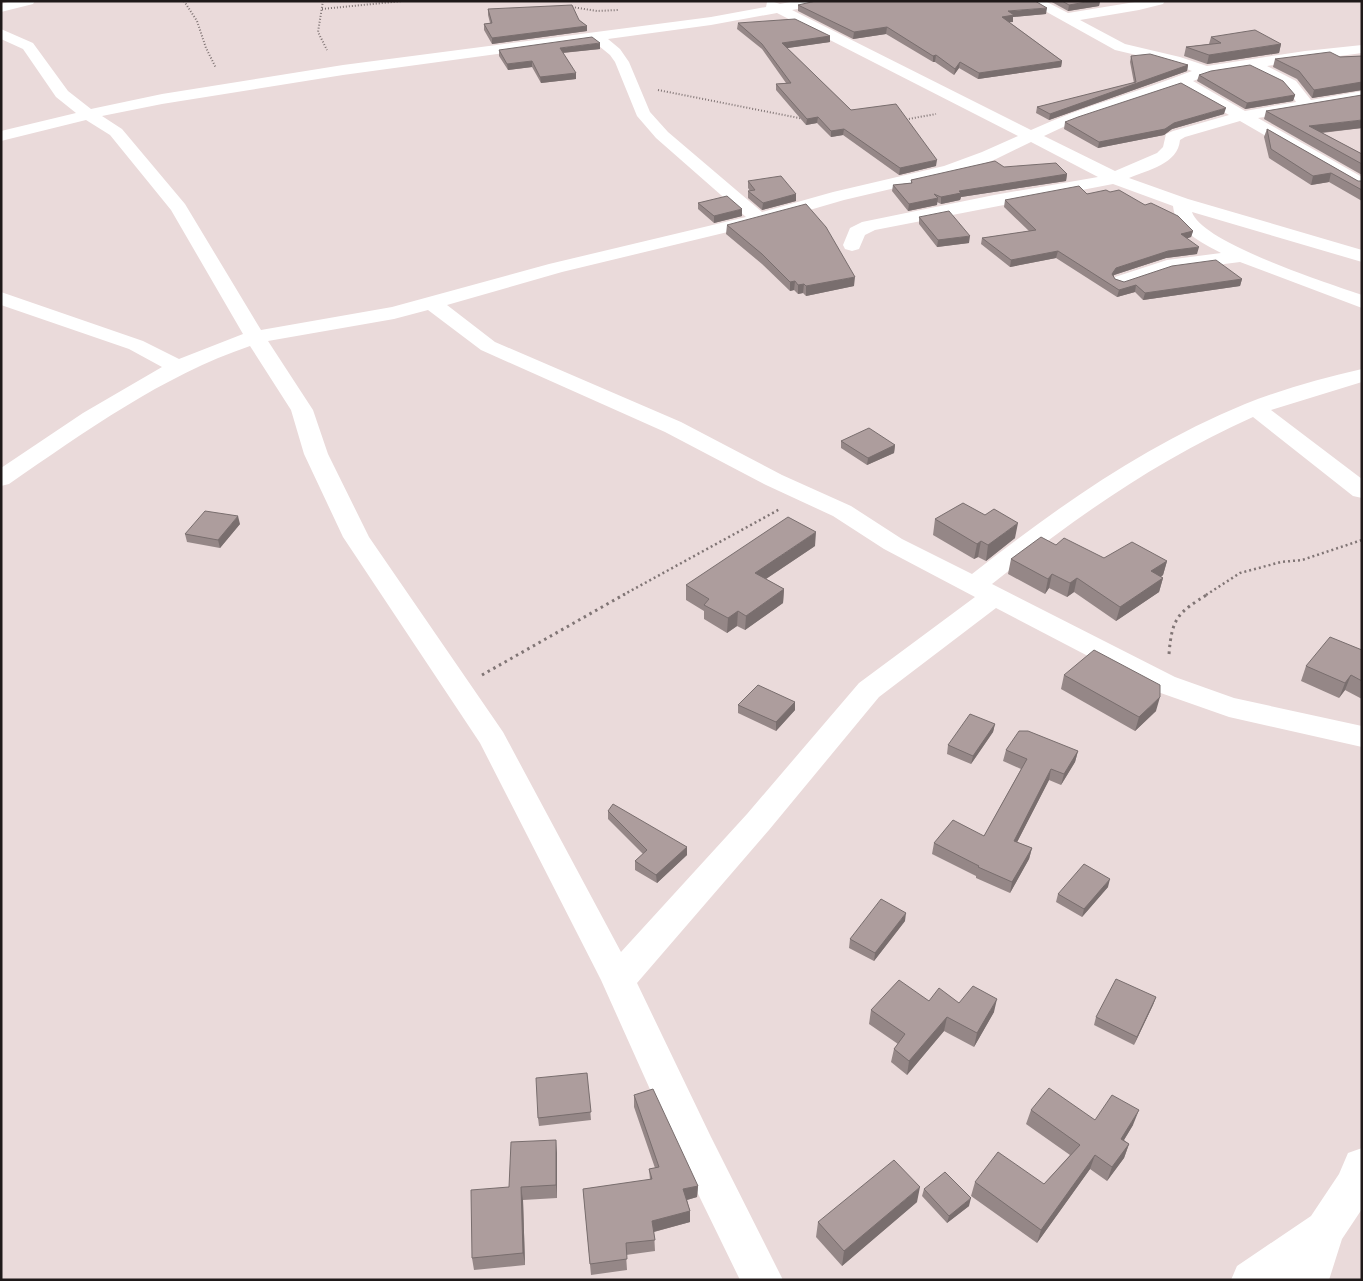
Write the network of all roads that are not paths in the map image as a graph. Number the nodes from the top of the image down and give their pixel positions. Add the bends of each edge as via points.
1 (28, 1) edge
2 (818, 1) edge
3 (1034, 1) edge
4 (1158, 1) edge
5 (770, 4) edge
6 (1, 8) edge
7 (1065, 18) junction
8 (1, 33) edge
9 (597, 37) junction
10 (1362, 49) edge
11 (1251, 64) junction
12 (1206, 71) junction
13 (1181, 81) junction
14 (1362, 96) edge
15 (1306, 106) junction
16 (89, 115) junction
17 (1242, 116) junction
18 (1032, 135) junction
19 (1, 136) edge
20 (1114, 178) junction
21 (1362, 184) edge
22 (1182, 203) junction
23 (759, 219) junction
24 (852, 245) dead end
25 (1243, 256) junction
26 (1362, 256) edge
27 (1122, 281) edge
28 (1, 298) edge
29 (1362, 302) edge
30 (433, 303) junction
31 (255, 337) junction
32 (179, 368) junction
33 (1362, 375) edge
34 (1255, 408) junction
35 (1, 480) edge
36 (1362, 491) edge
37 (984, 590) junction
38 (1362, 737) edge
39 (618, 980) junction
40 (1362, 1166) edge
41 (1325, 1230) junction
42 (762, 1280) edge
43 (1252, 1280) edge
44 (1308, 1280) edge

1 - 6 street
2 - 5 street
3 - 7 street
4 - 7 street
5 - 9 street via 711,21
5 - 18 street
7 - 12 street via 1120,47
8 - 16 street via 28,46 62,94
9 - 16 street via 343,70 135,104
9 - 23 street via 622,62 643,113 662,135
10 - 11 street via 1305,54
11 - 12 street
11 - 15 street via 1289,83 1301,94
12 - 13 street
13 - 17 street
13 - 18 street via 1070,118
14 - 15 street
15 - 17 street
16 - 19 street
16 - 31 street via 116,132 179,208
17 - 20 street via 1179,134 1172,138 1171,148 1163,157
17 - 21 street
18 - 20 street
18 - 23 street via 949,170
20 - 22 street
20 - 24 street via 869,226 857,232
22 - 25 street via 1187,222 1198,232
22 - 26 street
23 - 30 street via 556,268
25 - 27 street via 1167,266
25 - 29 street
28 - 32 street via 136,345
30 - 31 street via 385,315
30 - 37 street via 488,346 673,427 842,511 893,544
31 - 32 street via 236,342
31 - 39 street via 302,410 316,454 356,537 493,739
32 - 35 street via 82,424
33 - 34 street
34 - 36 street
34 - 37 street via 1181,442 1040,532
37 - 38 street via 1165,684 1229,707
37 - 39 street via 869,690 765,815
39 - 42 street
40 - 41 street via 1354,1186
41 - 43 street
41 - 44 street

